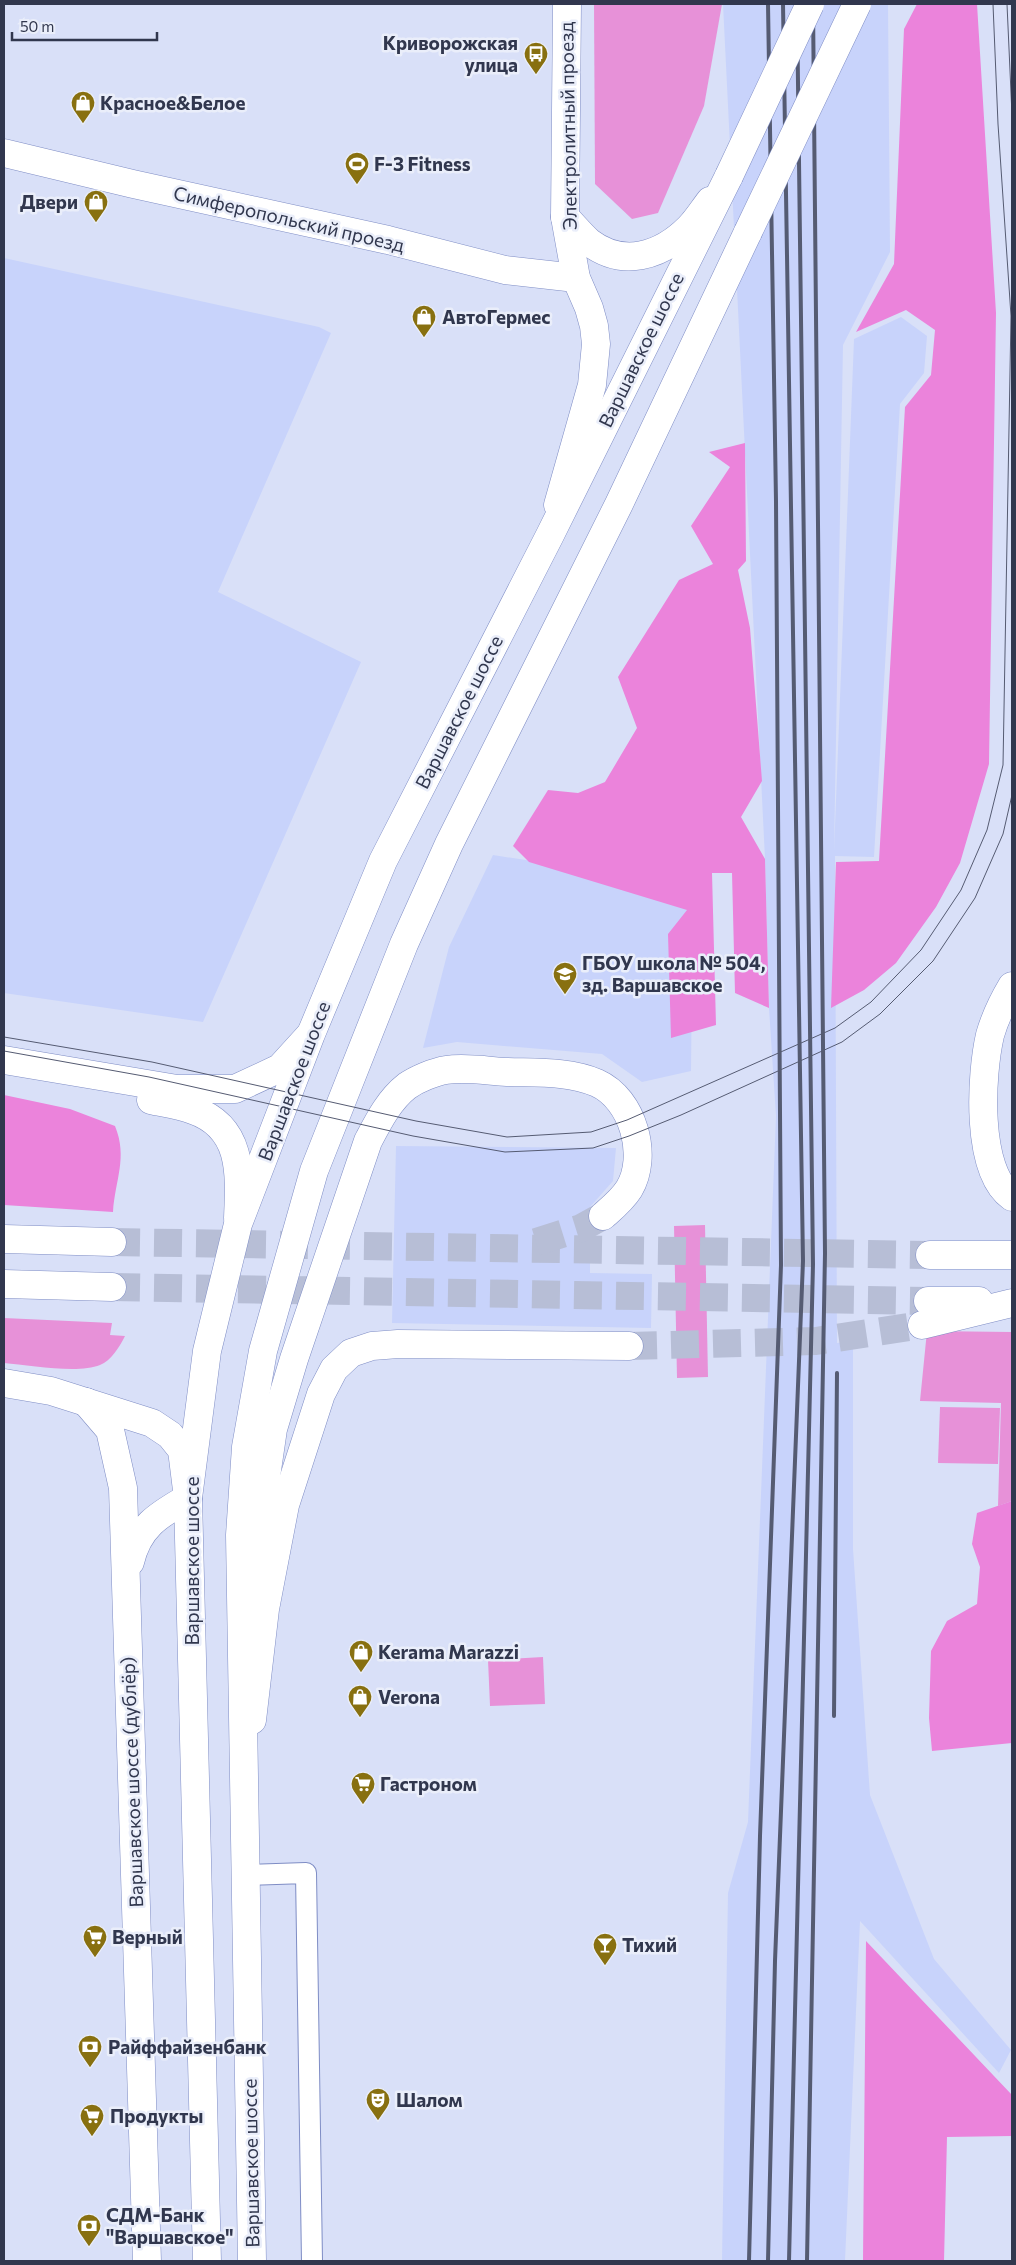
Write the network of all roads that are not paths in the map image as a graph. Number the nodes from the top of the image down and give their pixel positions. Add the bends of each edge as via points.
1 (567, 4) edge
2 (810, 4) edge
3 (857, 4) edge
4 (4, 152) edge
5 (726, 180) junction
6 (565, 217) junction
7 (576, 278) junction
8 (550, 535) junction
9 (1012, 986) edge
10 (311, 1034) junction
11 (4, 1060) edge
12 (4, 1075) edge
13 (1012, 1196) edge
14 (603, 1216) tunnel mouth
15 (238, 1224) junction
16 (1012, 1238) edge
17 (4, 1239) edge
18 (112, 1242) tunnel mouth
19 (1012, 1255) edge
20 (4, 1284) edge
21 (112, 1287) tunnel mouth
22 (1012, 1302) edge
23 (925, 1313) tunnel mouth
24 (629, 1346) tunnel mouth
25 (4, 1383) edge
26 (86, 1402) junction
27 (188, 1498) junction
28 (127, 1573) junction
29 (242, 1644) junction
30 (244, 1788) junction
31 (246, 1875) junction
32 (147, 2261) edge
33 (207, 2261) edge
34 (252, 2261) edge
35 (312, 2261) edge

1 - 6 main road, Электролитный проезд
2 - 5 main road, Варшавское шоссе, bridge
3 - 29 main road, Варшавское шоссе, bridge via 619,504 449,844 404,944 314,1171 263,1351 246,1447 240,1535
4 - 7 main road, Симферопольский проезд via 505,270
5 - 6 main road via 689,228 666,247 642,256 620,257 603,250 589,242
5 - 8 main road, Варшавское шоссе
6 - 7 main road, Электролитный проезд
7 - 8 main road, Электролитный проезд via 594,326 596,344 592,385
8 - 10 main road, Варшавское шоссе via 383,861
9 - 13 main road via 990,1036 984,1114 993,1171 1006,1193
10 - 11 main road via 280,1068 235,1089 178,1089
10 - 15 main road, Варшавское шоссе
12 - 15 main road via 148,1099 194,1110 218,1125 229,1136 234,1149 240,1181
14 - 29 main road via 630,1188 638,1166 636,1136 628,1113 599,1084 574,1076 445,1070 408,1086 394,1099 368,1141 294,1359 274,1430
15 - 27 main road, Варшавское шоссе via 207,1352
16 - 19 main road via 938,1255
17 - 18 main road
20 - 21 main road
22 - 23 main road
24 - 30 main road via 372,1346 350,1354 334,1369 321,1394 285,1505 265,1609
25 - 26 main road via 51,1390
26 - 27 main road via 152,1423 170,1435 182,1450
26 - 28 main road, Варшавское шоссе (дублёр) via 110,1430 123,1488
27 - 28 main road, Варшавское шоссе (дублёр) via 146,1527 134,1544
27 - 33 main road, Варшавское шоссе
28 - 32 main road, Варшавское шоссе (дублёр)
29 - 30 main road, Варшавское шоссе
30 - 31 main road, Варшавское шоссе
31 - 34 main road, Варшавское шоссе
31 - 35 street via 306,1873

